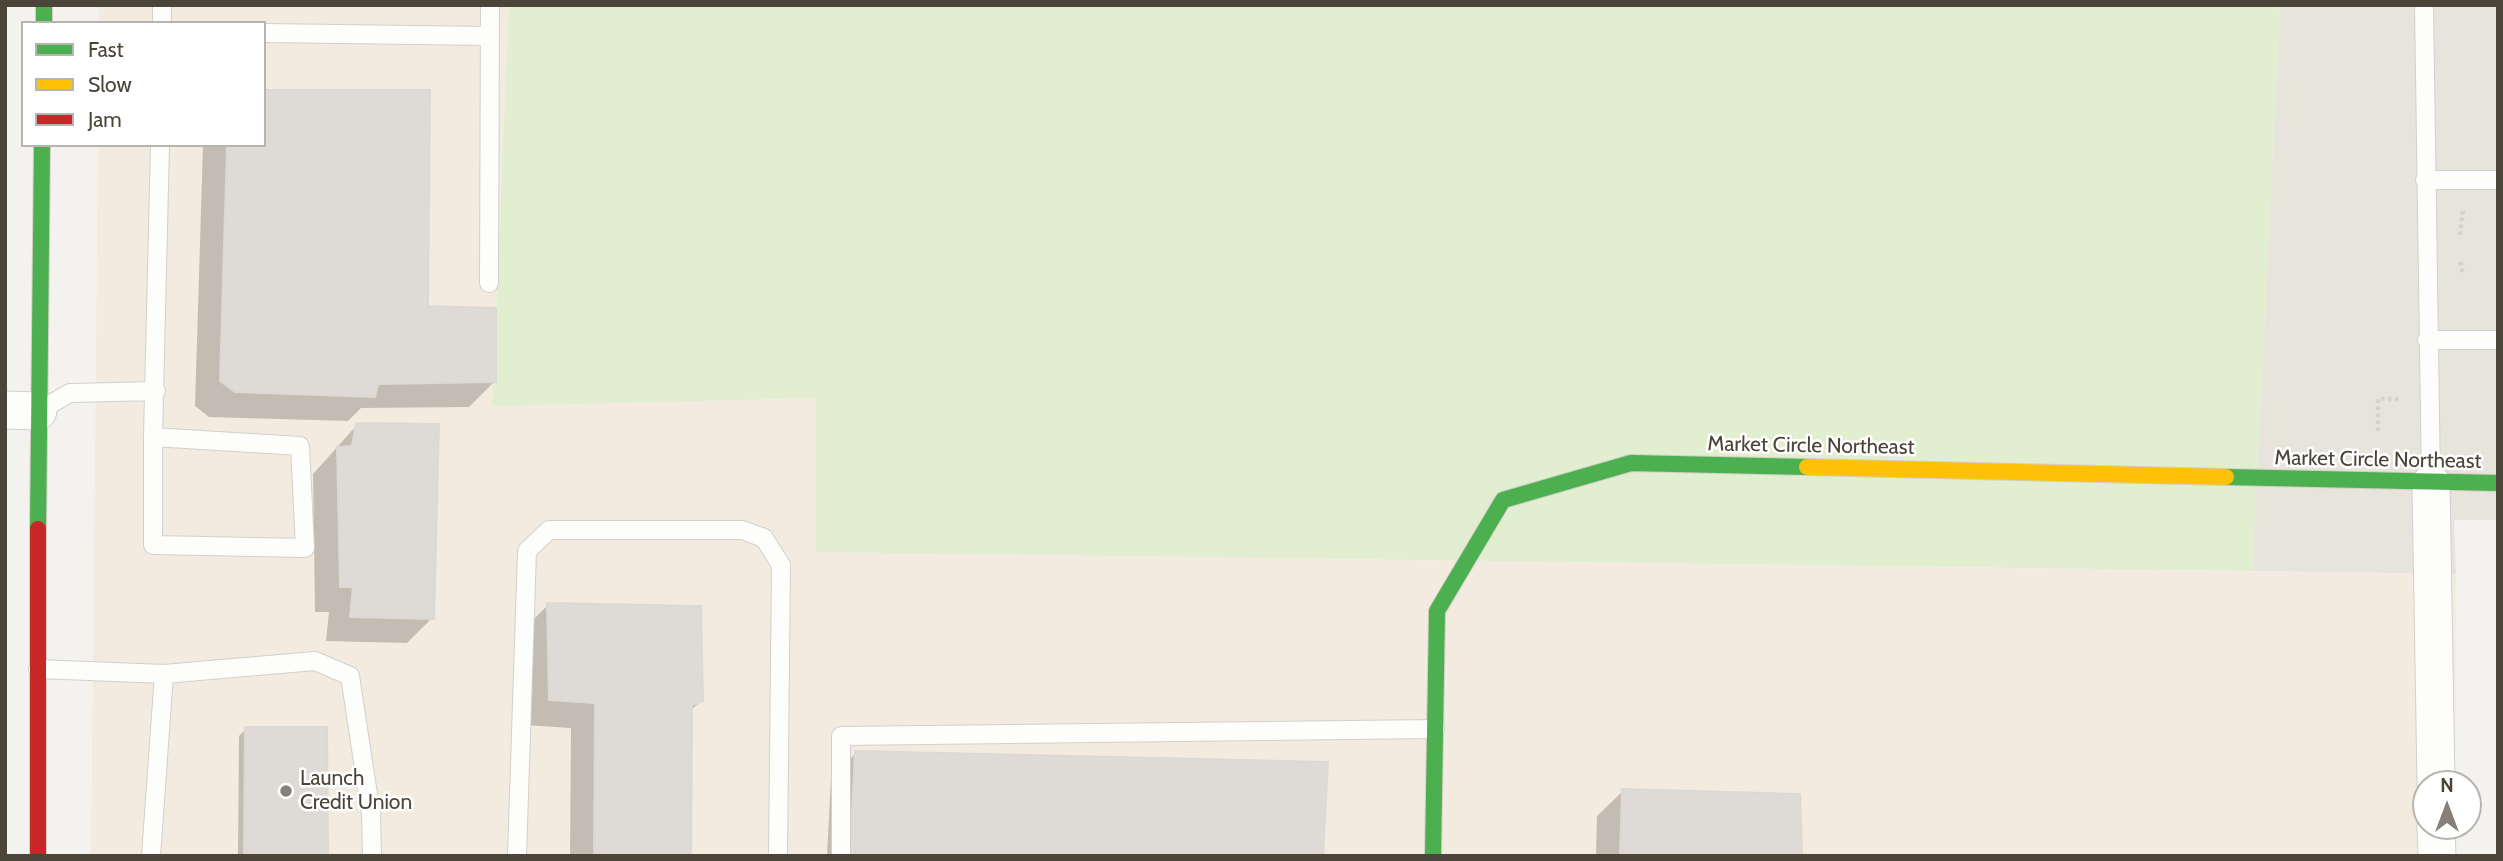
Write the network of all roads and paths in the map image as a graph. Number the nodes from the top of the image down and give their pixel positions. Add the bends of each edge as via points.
1 (490, 5) edge
2 (2424, 5) edge
3 (266, 33) edge
4 (490, 36) junction
5 (42, 147) edge
6 (160, 147) edge
7 (2425, 180) junction
8 (2498, 180) edge
9 (2472, 202) dead end
10 (2459, 248) dead end
11 (2459, 259) dead end
12 (2463, 274) dead end
13 (489, 283) dead end
14 (2427, 340) junction
15 (2498, 340) edge
16 (156, 391) junction
17 (22, 411) edge
18 (153, 437) junction
19 (2431, 483) junction
20 (2498, 483) edge
21 (38, 669) junction
22 (164, 674) junction
23 (1435, 729) junction
24 (2436, 770) edge
25 (38, 856) edge
26 (151, 856) edge
27 (373, 856) edge
28 (517, 856) edge
29 (778, 856) edge
30 (841, 856) edge
31 (1433, 856) edge

1 - 4 lane
2 - 7 lane
3 - 4 lane
4 - 13 lane
5 - 17 street
6 - 16 lane
7 - 8 lane
7 - 14 lane
9 - 10 path via 2463,209
11 - 12 path
14 - 15 lane
14 - 19 lane
16 - 17 lane via 70,394
16 - 18 lane
17 - 21 street
18 - 18 lane via 300,446 305,548 153,545
19 - 20 street, Market Circle Northeast
19 - 23 street, Market Circle Northeast via 1631,463 1503,500 1437,611
19 - 24 street
21 - 22 lane
21 - 25 street
22 - 26 lane
22 - 27 lane via 315,661 351,676
23 - 30 lane via 841,736
23 - 31 street, Market Circle Northeast
28 - 29 lane via 527,551 549,530 741,530 764,538 781,565

